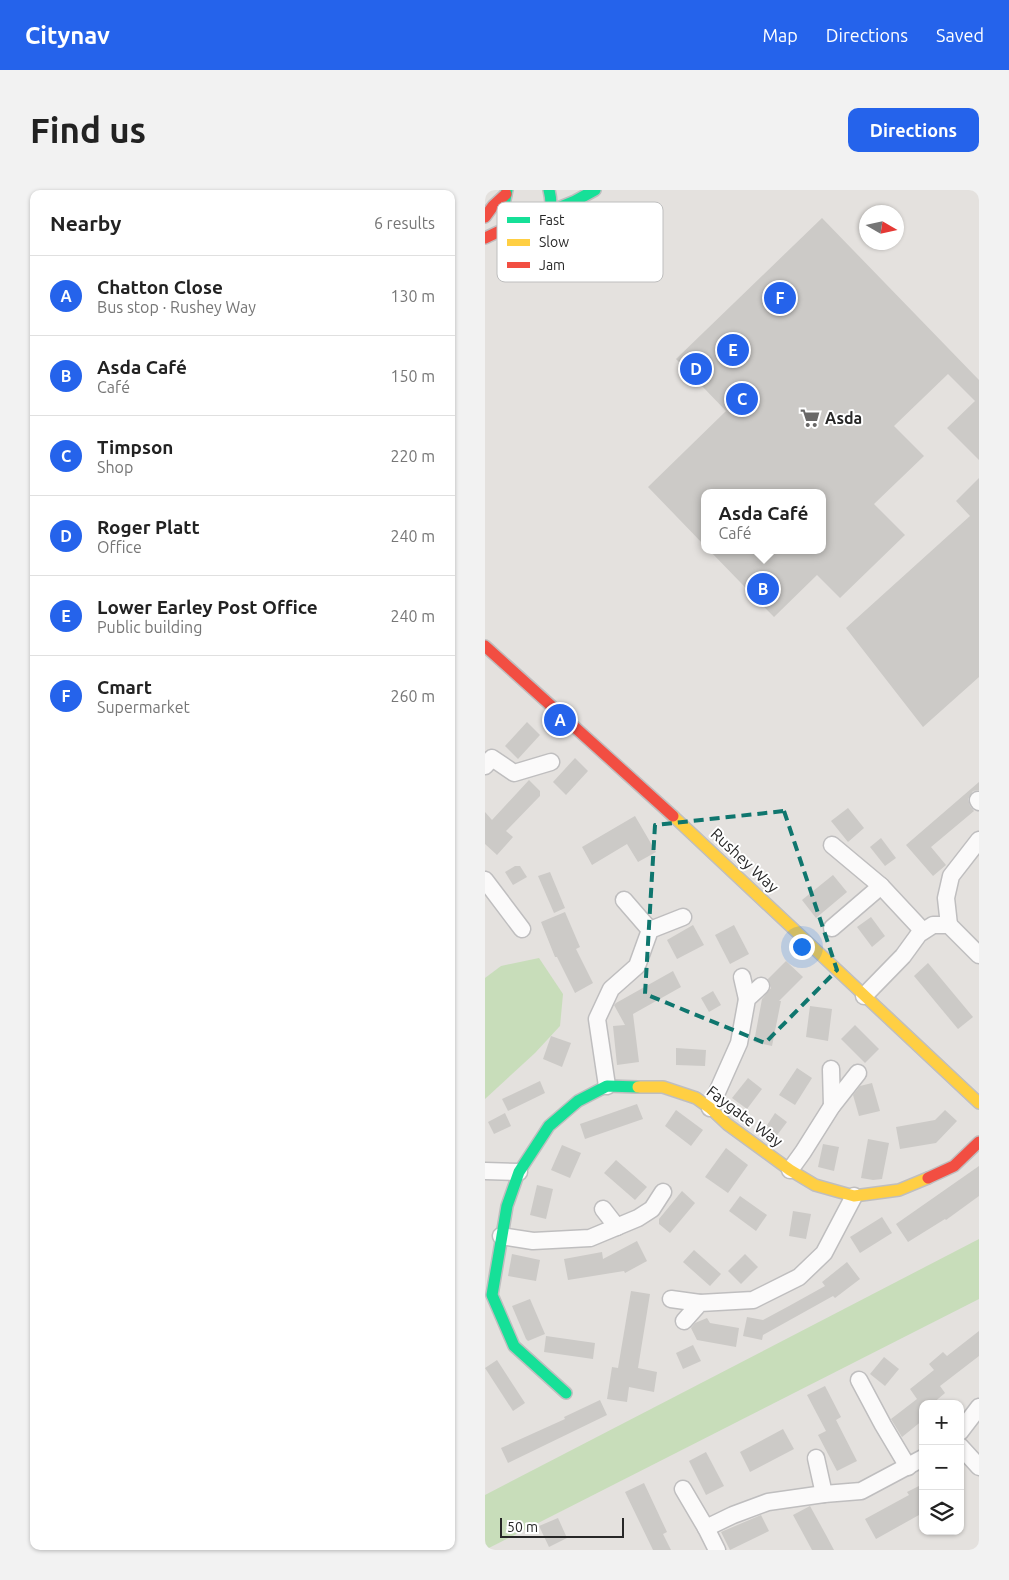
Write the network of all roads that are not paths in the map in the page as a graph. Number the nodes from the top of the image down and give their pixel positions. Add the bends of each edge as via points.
1 (595, 190) edge
2 (506, 192) edge
3 (575, 202) edge
4 (485, 218) edge
5 (497, 232) edge
6 (485, 238) edge
7 (485, 646) edge
8 (551, 762) dead end
9 (485, 766) edge
10 (979, 840) edge
11 (832, 845) dead end
12 (485, 880) edge
13 (881, 886) junction
14 (624, 900) dead end
15 (683, 917) dead end
16 (949, 925) junction
17 (832, 928) dead end
18 (522, 929) dead end
19 (650, 930) junction
20 (923, 931) junction
21 (979, 955) edge
22 (742, 977) dead end
23 (761, 986) dead end
24 (864, 996) junction
25 (747, 999) junction
26 (831, 1069) dead end
27 (858, 1073) dead end
28 (607, 1086) junction
29 (979, 1103) edge
30 (832, 1106) junction
31 (710, 1108) junction
32 (979, 1142) edge
33 (790, 1170) junction
34 (485, 1171) edge
35 (519, 1172) junction
36 (663, 1192) dead end
37 (854, 1196) junction
38 (603, 1209) dead end
39 (617, 1227) junction
40 (501, 1236) junction
41 (671, 1299) dead end
42 (700, 1303) junction
43 (684, 1321) dead end
44 (859, 1380) dead end
45 (566, 1393) dead end
46 (979, 1406) edge
47 (964, 1427) edge
48 (964, 1451) edge
49 (816, 1458) dead end
50 (919, 1460) edge
51 (908, 1466) junction
52 (979, 1468) edge
53 (683, 1489) dead end
54 (824, 1494) junction
55 (707, 1528) junction
56 (717, 1550) edge

1 - 3 street
2 - 4 street
5 - 6 street
7 - 24 street, Rushey Way via 696,836
8 - 9 street via 514,773 492,758
10 - 16 street via 951,876 946,898
11 - 13 street
12 - 18 street
13 - 17 street
13 - 20 street
14 - 19 street
15 - 19 street
16 - 20 street via 933,925
16 - 21 street
19 - 28 street via 637,966 611,989 597,1019
20 - 24 street
22 - 25 street
23 - 25 street
24 - 29 street, Rushey Way
25 - 31 street via 739,1042
26 - 30 street
27 - 30 street
28 - 31 street, Faygate Way via 663,1088 696,1098
28 - 35 street, Faygate Way via 578,1101 549,1126
30 - 33 street
31 - 33 street, Faygate Way
32 - 37 street, Faygate Way via 954,1166 899,1190
33 - 37 street, Faygate Way via 815,1185
34 - 35 street
35 - 40 street, Faygate Way
36 - 39 street via 652,1209
37 - 42 street via 824,1253 799,1277 753,1300
38 - 39 street
39 - 40 street via 590,1238 533,1241
40 - 45 street, Faygate Way via 492,1295 514,1346
41 - 42 street
42 - 43 street
44 - 51 street
46 - 47 street
48 - 52 street
49 - 54 street
50 - 51 street
51 - 54 street via 861,1491
53 - 55 street
54 - 55 street via 768,1502
55 - 56 street

